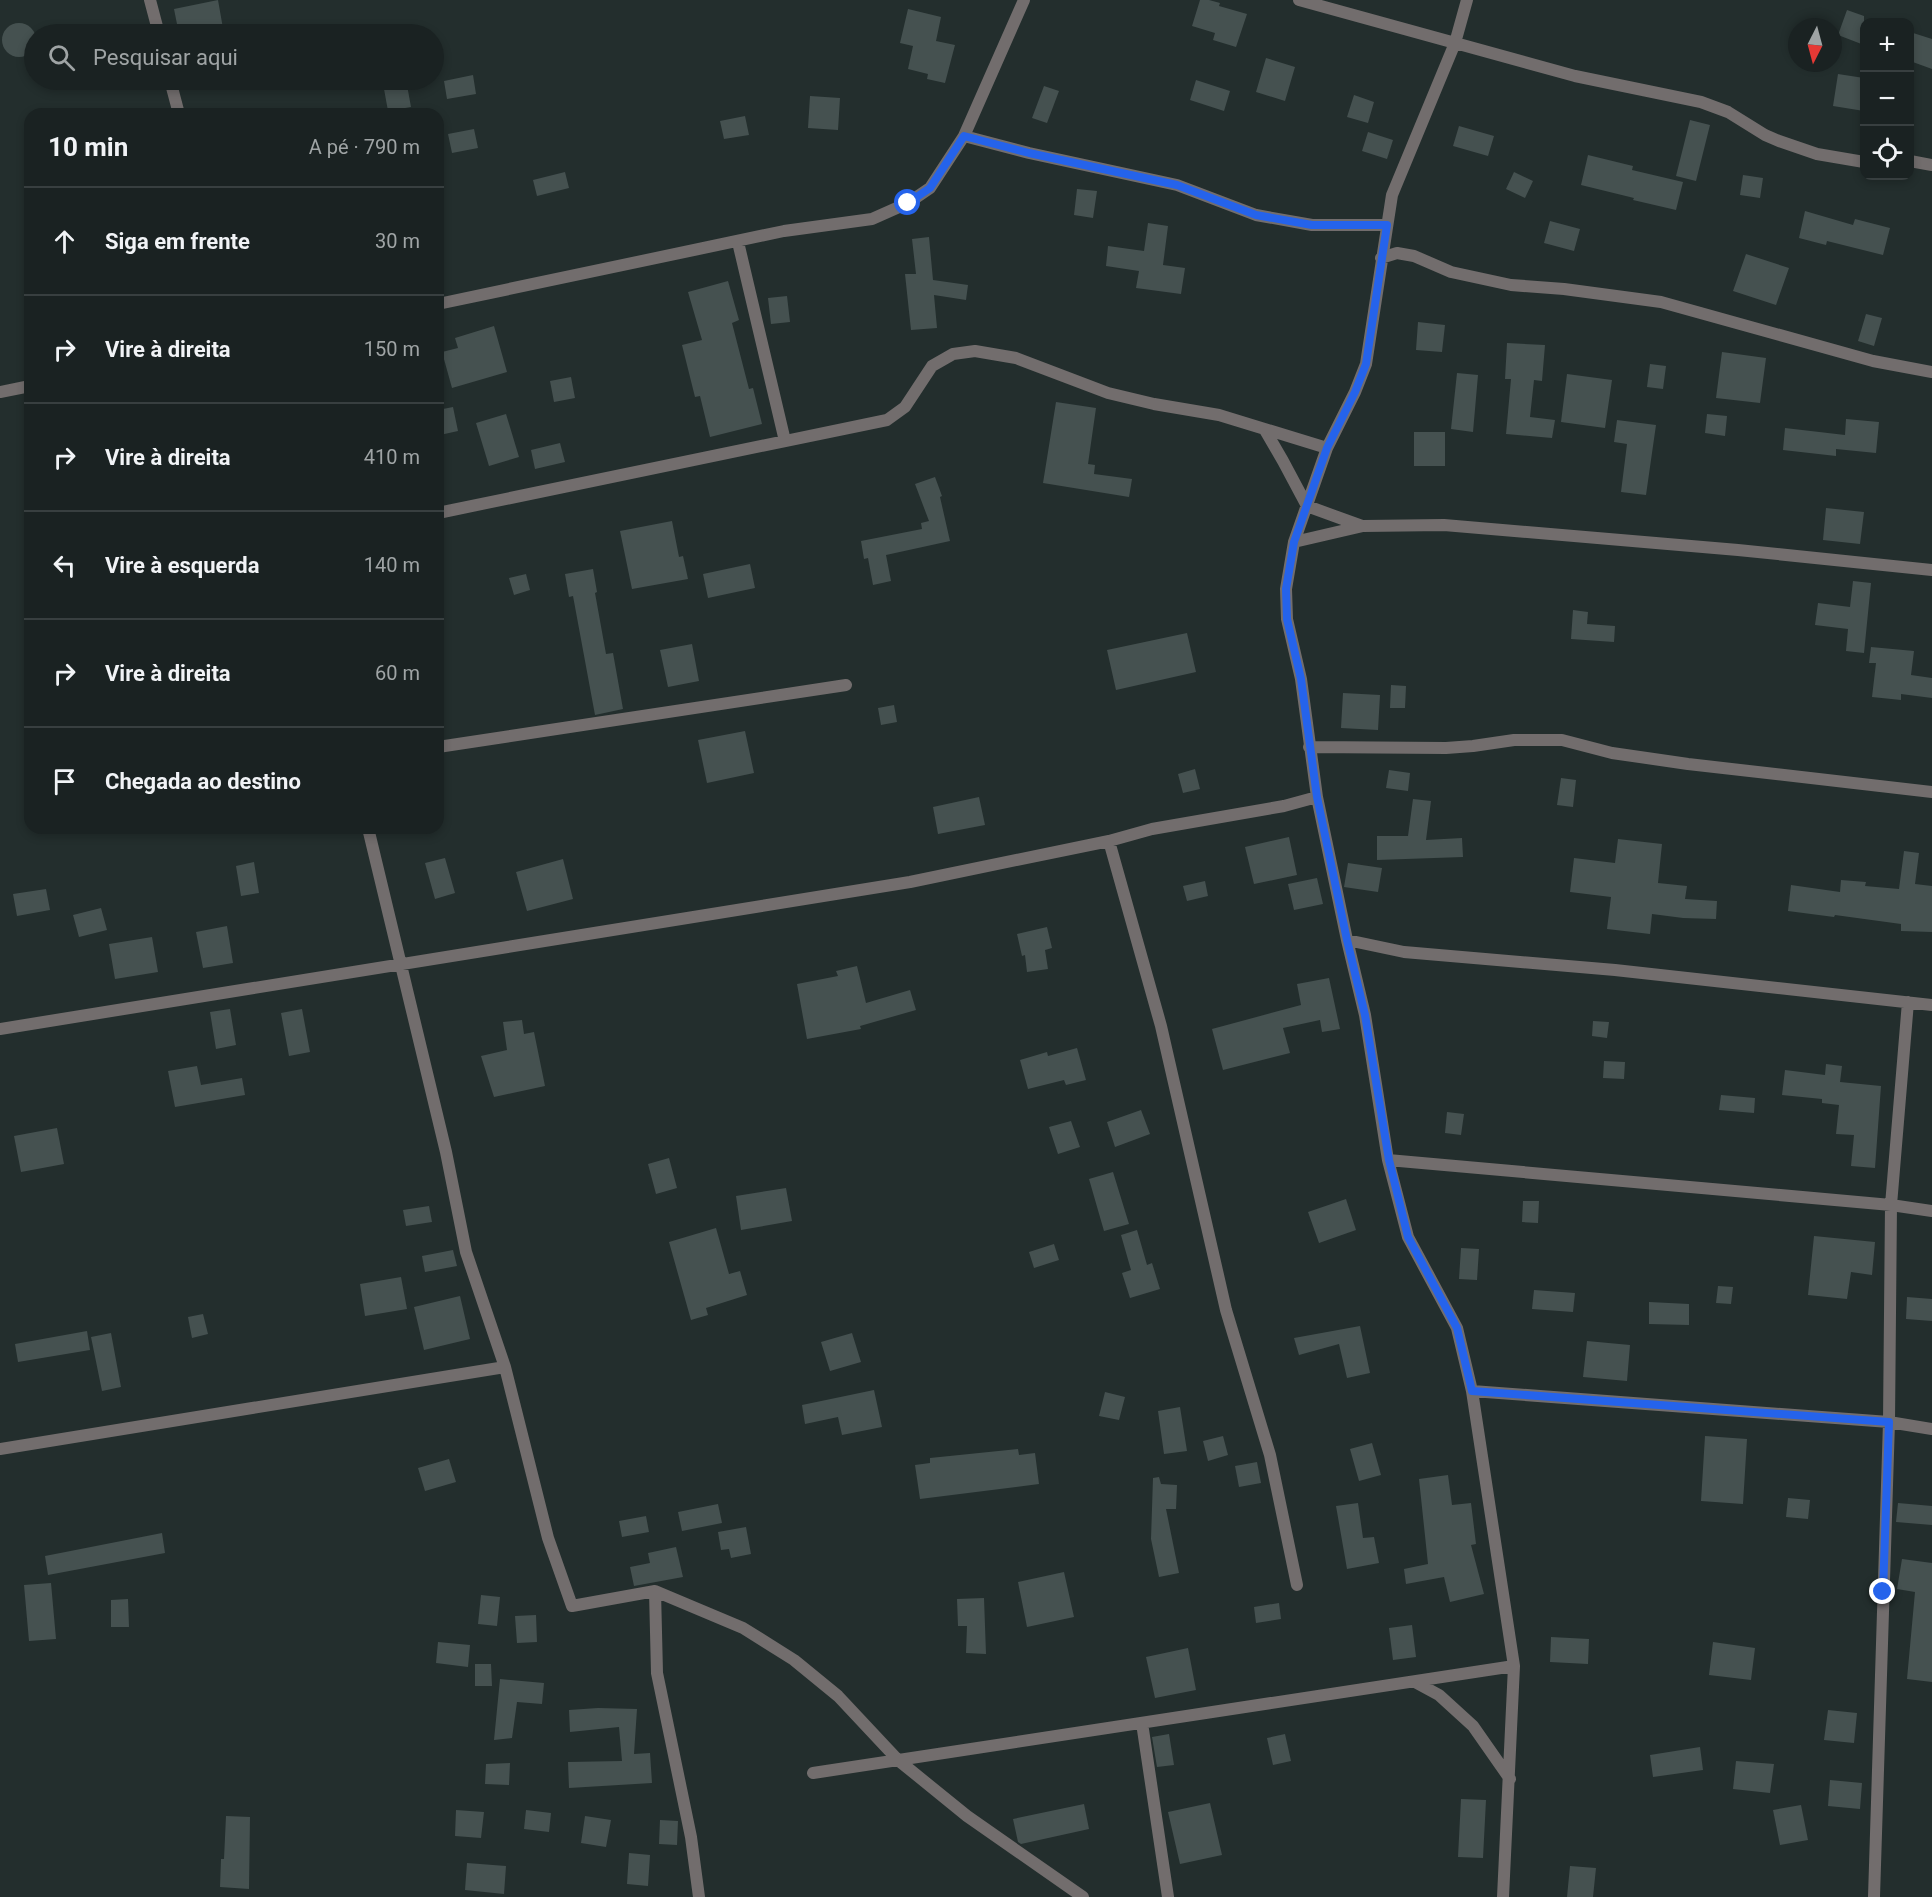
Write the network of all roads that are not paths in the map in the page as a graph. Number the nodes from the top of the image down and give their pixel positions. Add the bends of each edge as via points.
1 (150, 0) edge
2 (1024, 0) edge
3 (1299, 0) edge
4 (1467, 0) edge
5 (156, 24) edge
6 (1455, 43) junction
7 (173, 90) edge
8 (177, 108) edge
9 (964, 136) junction
10 (1860, 161) edge
11 (1914, 162) edge
12 (1932, 165) edge
13 (1387, 225) junction
14 (738, 242) junction
15 (1381, 258) junction
16 (444, 303) edge
17 (1932, 372) edge
18 (24, 387) edge
19 (0, 392) edge
20 (1265, 430) junction
21 (785, 441) junction
22 (1327, 448) junction
23 (1307, 506) junction
24 (444, 512) edge
25 (1363, 526) junction
26 (1294, 542) junction
27 (1932, 570) edge
28 (846, 684) dead end
29 (444, 746) edge
30 (1310, 747) junction
31 (1932, 792) edge
32 (1317, 797) junction
33 (369, 834) edge
34 (1108, 840) junction
35 (1347, 940) junction
36 (401, 965) junction
37 (1908, 1002) junction
38 (1932, 1005) edge
39 (0, 1029) edge
40 (1389, 1160) junction
41 (1891, 1205) junction
42 (1932, 1211) edge
43 (505, 1367) junction
44 (1472, 1391) junction
45 (1889, 1422) junction
46 (1932, 1429) edge
47 (0, 1447) edge
48 (1297, 1585) dead end
49 (655, 1592) junction
50 (1514, 1666) junction
51 (1415, 1682) junction
52 (1142, 1723) junction
53 (898, 1760) junction
54 (813, 1773) dead end
55 (1510, 1779) junction
56 (699, 1897) edge
57 (1083, 1897) edge
58 (1168, 1897) edge
59 (1503, 1897) edge
60 (1874, 1897) edge

1 - 5 street
2 - 9 street
3 - 6 street
4 - 6 street
6 - 10 street via 1575,76 1701,102 1728,112 1779,141 1817,154
6 - 13 street via 1392,195
7 - 8 street
9 - 13 street via 1177,185 1256,215 1312,225
9 - 14 street via 930,188 908,203 872,219 784,231
11 - 12 street
13 - 15 street
14 - 16 street
14 - 21 street
15 - 17 street via 1397,253 1451,272 1511,285 1661,302 1873,361
15 - 22 street via 1366,364
18 - 19 street
20 - 21 street via 1219,415 1107,393 1016,358 975,351 953,354 932,366 905,407 886,420
20 - 22 street
20 - 23 street
21 - 24 street
22 - 23 street
23 - 25 street
23 - 26 street
25 - 26 street
25 - 27 street via 1456,526
26 - 30 street via 1286,589 1287,619 1301,679
28 - 29 street
30 - 31 street via 1446,748 1514,740 1562,740 1612,753 1688,764
30 - 32 street
32 - 34 street
32 - 35 street
33 - 36 street
34 - 36 street via 910,882
34 - 48 street via 1161,1026 1226,1310 1270,1455
35 - 37 street via 1404,952
35 - 40 street via 1365,1015
36 - 39 street
36 - 43 street via 466,1252
37 - 38 street
37 - 41 street
40 - 41 street
40 - 44 street via 1408,1237 1457,1328
41 - 42 street
41 - 45 street
43 - 47 street
43 - 49 street via 548,1539 572,1606
44 - 45 street
44 - 50 street
45 - 46 street
45 - 60 street
49 - 53 street via 743,1628 794,1660 838,1696
49 - 56 street via 657,1673 691,1837
50 - 51 street
50 - 55 street
51 - 52 street
51 - 55 street via 1439,1695 1473,1726
52 - 53 street
52 - 58 street
53 - 54 street
53 - 57 street via 967,1816
55 - 59 street

